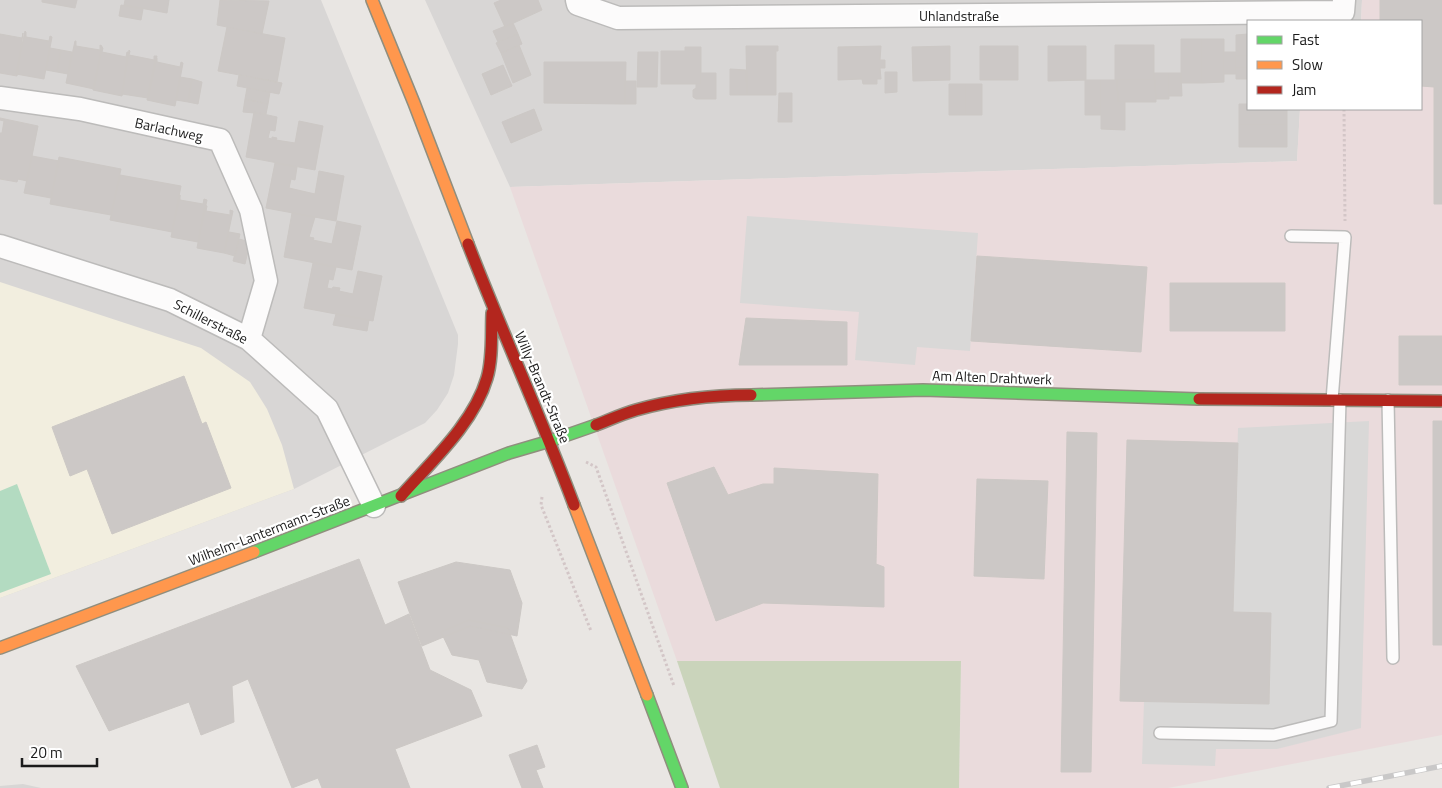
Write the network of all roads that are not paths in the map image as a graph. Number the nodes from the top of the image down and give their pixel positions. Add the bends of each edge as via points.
1 (372, 0) edge
2 (577, 2) edge
3 (1344, 6) edge
4 (0, 98) edge
5 (1290, 236) dead end
6 (0, 246) edge
7 (493, 309) junction
8 (249, 339) junction
9 (1336, 400) junction
10 (1388, 400) junction
11 (1441, 401) edge
12 (550, 441) junction
13 (401, 496) junction
14 (374, 506) junction
15 (0, 648) edge
16 (1393, 658) dead end
17 (1160, 733) dead end
18 (682, 788) edge

1 - 7 main road, Willy-Brandt-Straße
2 - 3 street, Uhlandstraße via 618,18
4 - 8 street, Barlachweg via 80,109 220,140 251,210 266,281
5 - 9 lane via 1345,237
6 - 8 street, Schillerstraße via 170,300
7 - 12 main road, Willy-Brandt-Straße
7 - 13 main road via 487,377 478,402
8 - 14 street, Schillerstraße via 327,409
9 - 10 main road, Am Alten Drahtwerk
9 - 12 main road, Am Alten Drahtwerk via 1192,399 941,390 733,395 637,410
9 - 17 lane via 1331,721 1274,735
10 - 11 main road, Am Alten Drahtwerk
10 - 16 lane
12 - 13 main road, Wilhelm-Lantermann-Straße via 509,453
12 - 18 main road, Willy-Brandt-Straße
13 - 14 main road, Wilhelm-Lantermann-Straße
14 - 15 main road, Wilhelm-Lantermann-Straße

